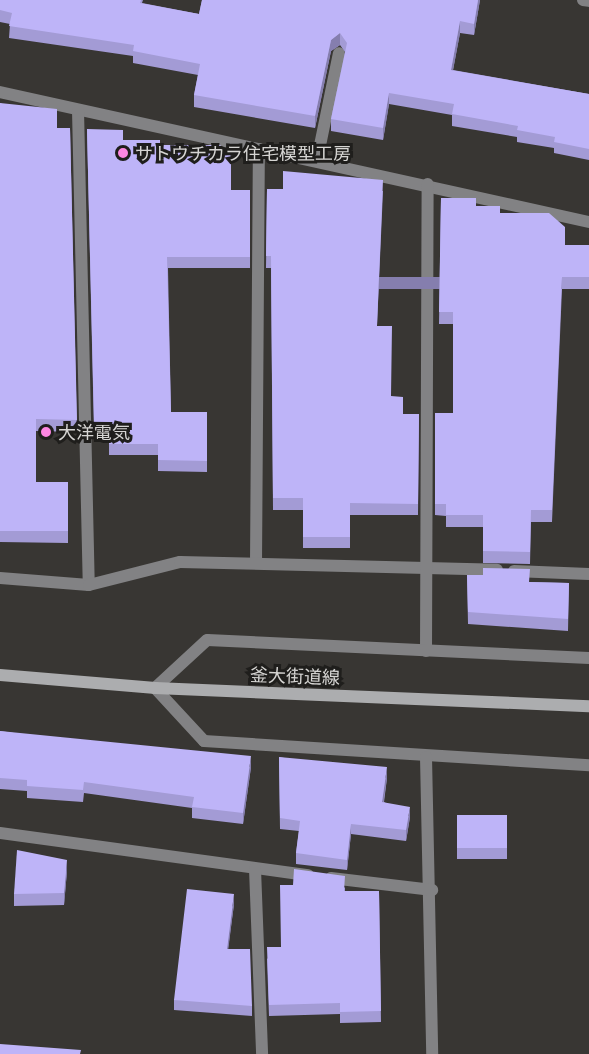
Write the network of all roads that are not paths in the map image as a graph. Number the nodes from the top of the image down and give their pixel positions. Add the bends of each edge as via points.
1 (583, 0) edge
2 (589, 1) edge
3 (339, 53) dead end
4 (0, 92) edge
5 (78, 110) junction
6 (259, 149) junction
7 (316, 160) junction
8 (428, 184) junction
9 (589, 222) edge
10 (256, 563) junction
11 (423, 566) junction
12 (589, 574) edge
13 (0, 578) edge
14 (89, 585) junction
15 (426, 651) junction
16 (589, 658) edge
17 (0, 675) edge
18 (155, 688) junction
19 (589, 706) edge
20 (426, 757) junction
21 (589, 765) edge
22 (0, 832) edge
23 (255, 869) junction
24 (432, 890) junction
25 (262, 1054) edge
26 (432, 1054) edge

1 - 2 street
3 - 7 street
4 - 5 street
5 - 6 street
5 - 14 street
6 - 7 street
6 - 10 street
7 - 8 street
8 - 9 street
8 - 11 street
10 - 11 street
10 - 14 street via 180,562
11 - 12 street
11 - 15 street
13 - 14 street
15 - 16 street
15 - 18 street via 207,640
17 - 18 street, 釜大街道線
18 - 19 street, 釜大街道線
18 - 20 street via 204,741
20 - 21 street
20 - 24 street
22 - 23 street
23 - 24 street
23 - 25 street
24 - 26 street

